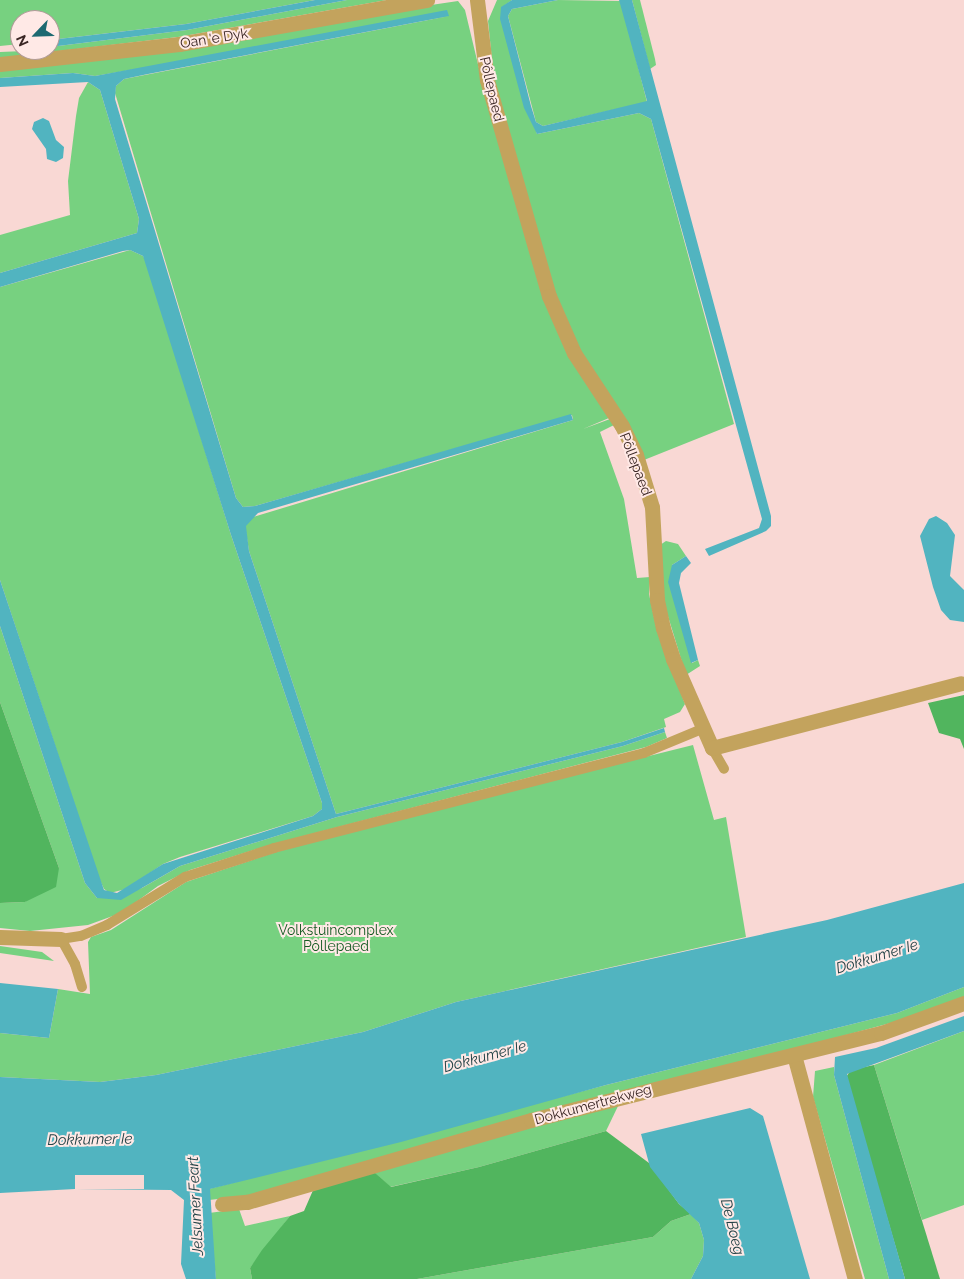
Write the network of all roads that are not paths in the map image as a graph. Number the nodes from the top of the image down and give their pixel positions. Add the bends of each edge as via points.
1 (427, 0) edge
2 (477, 0) edge
3 (0, 64) edge
4 (961, 683) dead end
5 (704, 728) junction
6 (712, 748) junction
7 (724, 769) dead end
8 (0, 938) edge
9 (61, 939) junction
10 (82, 987) dead end
11 (964, 1003) edge
12 (794, 1055) junction
13 (222, 1204) dead end
14 (855, 1279) edge

1 - 3 street, Oan 'e Dyk via 179,44
2 - 5 street, Pôllepaed via 487,80 547,287 574,353 622,426 646,484 654,527 657,592 663,628 673,659
4 - 6 street
5 - 6 street, Pôllepaed
5 - 9 lane via 644,753 387,818 206,869 160,890 107,925 81,936
6 - 7 lane
8 - 9 street
9 - 10 lane via 75,964
11 - 12 street, Dokkumertrekweg via 881,1033
12 - 13 street, Dokkumertrekweg via 531,1120 247,1202
12 - 14 street

